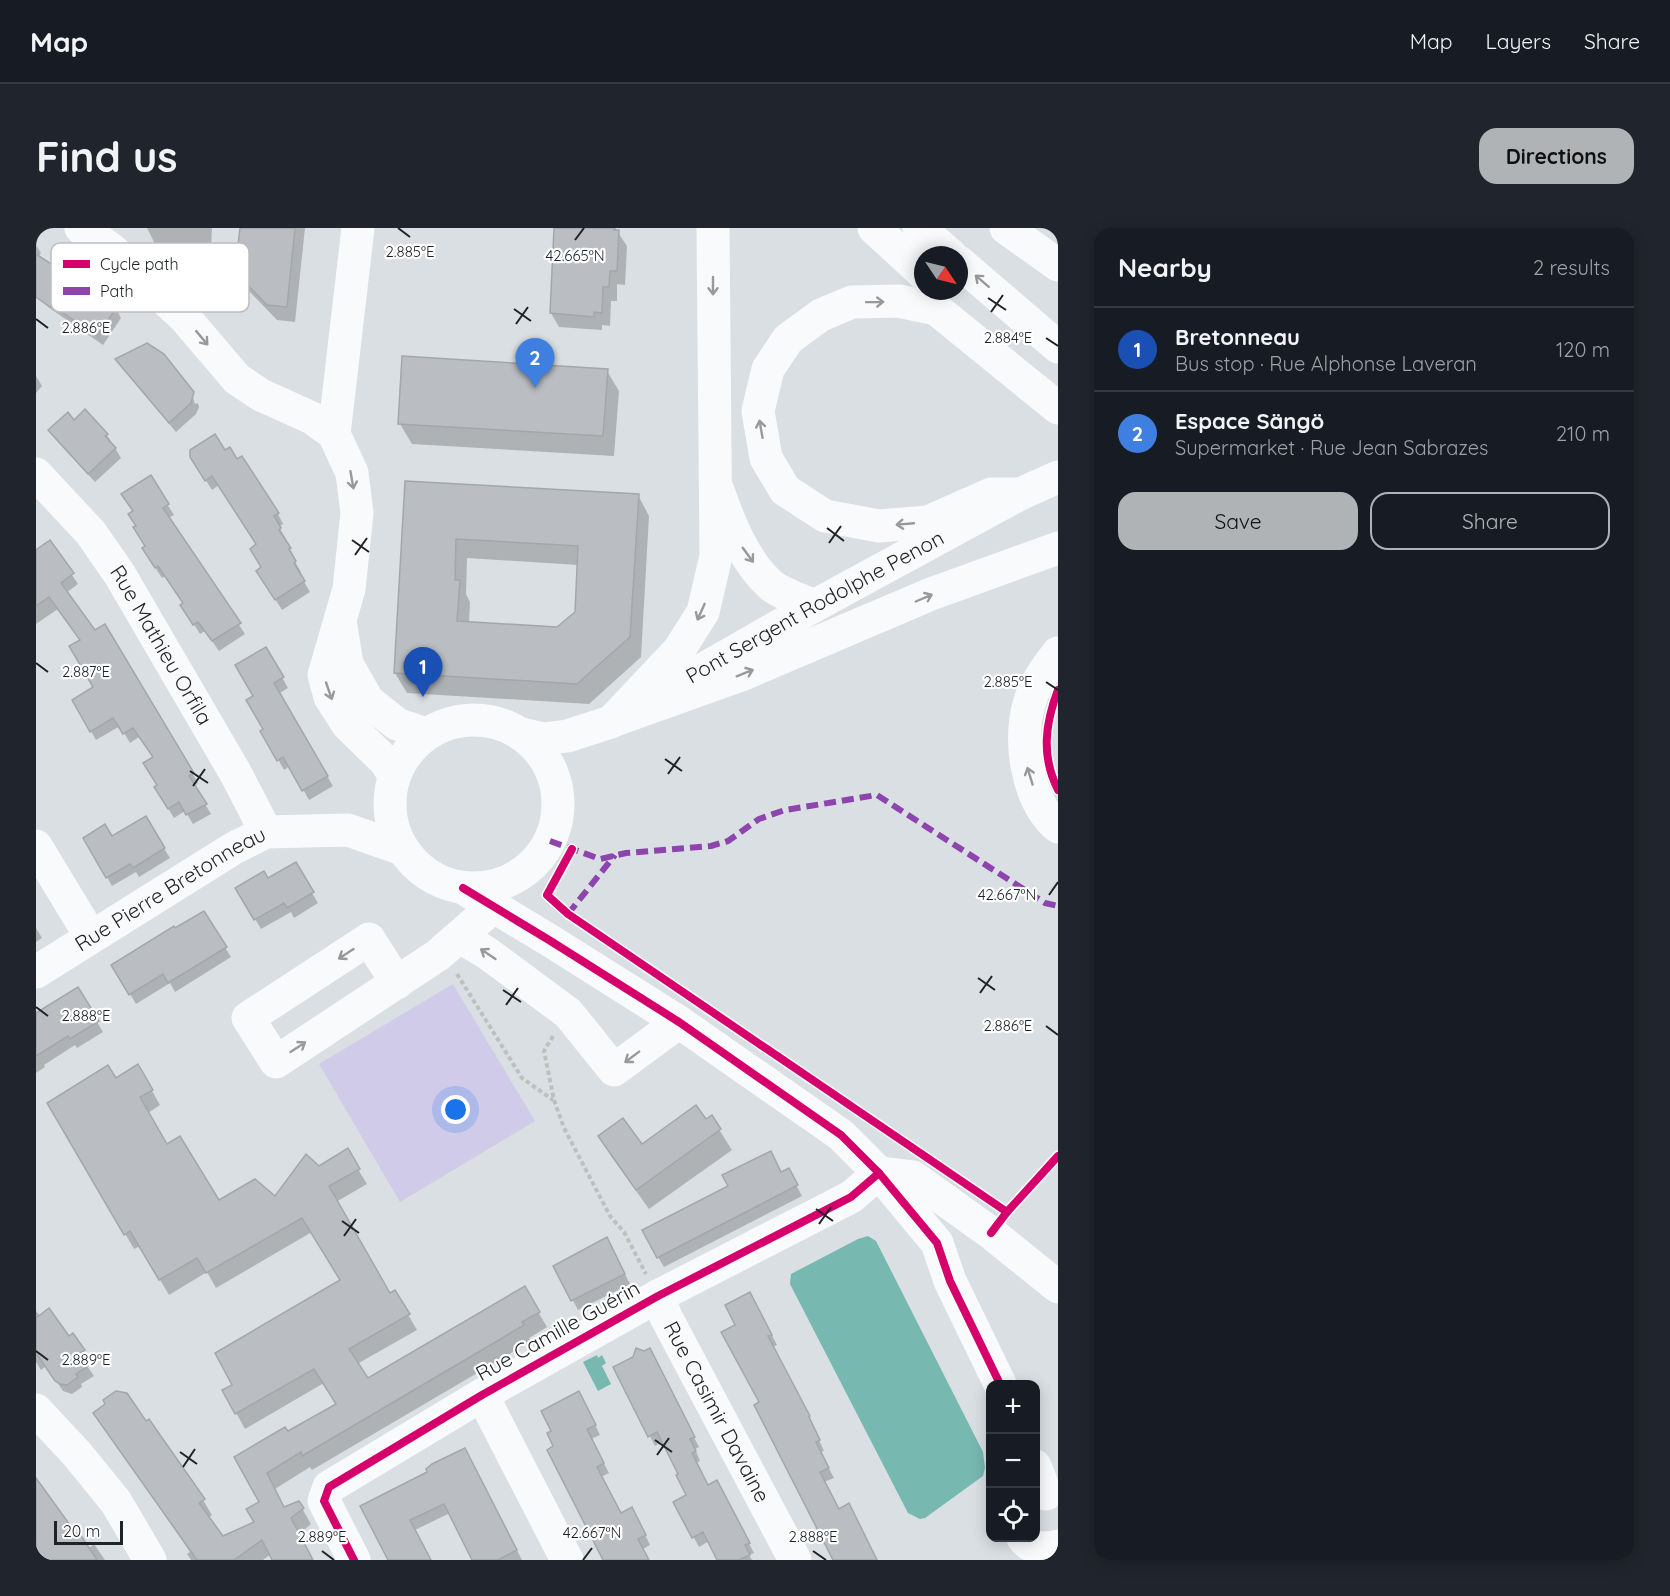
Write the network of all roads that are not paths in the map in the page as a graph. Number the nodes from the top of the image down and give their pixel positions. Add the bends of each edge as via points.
1 (81, 228) edge
2 (358, 228) edge
3 (713, 228) edge
4 (874, 228) edge
5 (919, 228) edge
6 (1006, 228) edge
7 (102, 243) edge
8 (940, 246) edge
9 (914, 265) edge
10 (1058, 265) edge
11 (968, 270) edge
12 (953, 300) edge
13 (179, 312) edge
14 (1058, 347) edge
15 (1058, 397) edge
16 (1058, 408) edge
17 (334, 434) junction
18 (1054, 479) edge
19 (715, 483) junction
20 (41, 490) edge
21 (1020, 494) junction
22 (1058, 548) edge
23 (814, 606) junction
24 (340, 622) junction
25 (1058, 653) edge
26 (611, 722) junction
27 (426, 734) junction
28 (522, 734) junction
29 (392, 788) junction
30 (558, 798) junction
31 (1058, 827) edge
32 (348, 830) junction
33 (266, 832) junction
34 (36, 846) edge
35 (402, 849) junction
36 (522, 873) junction
37 (463, 888) junction
38 (494, 906) junction
39 (91, 937) junction
40 (455, 940) junction
41 (549, 940) junction
42 (36, 972) edge
43 (397, 983) dead end
44 (679, 1022) junction
45 (879, 1173) junction
46 (963, 1212) junction
47 (937, 1243) junction
48 (1054, 1277) edge
49 (657, 1296) junction
50 (998, 1380) edge
51 (482, 1395) junction
52 (36, 1410) edge
53 (150, 1560) edge
54 (354, 1560) edge
55 (567, 1560) edge
56 (795, 1560) edge

1 -> 7 street
2 - 17 street
3 -> 19 street
4 - 9 street
5 - 8 street
6 - 10 street
14 -> 11 street
12 - 15 street
13 -> 17 street via 237,379 312,418
21 -> 16 street via 991,494 928,522 879,526 825,516 786,490 766,458 758,411 768,369 788,339 821,315 852,302 899,301 936,309
17 -> 24 street via 352,473 357,513 349,589
18 - 21 street
19 -> 23 street via 739,542 757,567 773,586
19 -> 26 street via 716,556 703,612 679,650
20 - 33 street, Rue Mathieu Orfila via 91,533 120,575
21 - 23 street, Pont Sergent Rodolphe Penon
26 -> 22 street via 741,675 931,594
23 - 26 street, Pont Sergent Rodolphe Penon
24 - 27 street via 347,664 368,701 397,724
24 -> 29 street via 324,675 330,697 348,725 386,762
31 -> 25 street via 1036,795 1024,737 1030,701 1044,671
26 - 28 street, Pont Sergent Rodolphe Penon via 567,736 543,739
26 - 30 street, Pont Sergent Rodolphe Penon via 577,756
27 - 28 street via 449,723 474,720 499,723
27 - 29 street via 407,752
28 - 30 street via 540,752 553,774
29 - 32 street
29 - 35 street via 392,826
30 - 36 street via 557,820 550,841
32 - 33 street, Rue Pierre Bretonneau
32 - 35 street, Rue Pierre Bretonneau
33 - 39 street, Rue Pierre Bretonneau
34 - 39 street
35 - 37 street via 418,868 439,882
36 - 37 street via 497,885
36 - 41 street via 530,909
37 - 38 street
37 - 40 street
38 - 40 street
38 - 41 street
39 - 42 street, Rue Pierre Bretonneau
40 - 43 street
44 -> 40 street via 614,1070 568,1013 487,953
41 - 44 street
44 - 45 street via 842,1136
45 - 46 street via 913,1177
45 - 47 street
45 - 49 street, Rue Camille Guérin via 851,1197
46 - 47 street
46 - 48 street
47 - 50 street via 950,1281
49 - 51 street, Rue Camille Guérin
49 - 56 street, Rue Casimir Davaine
51 - 54 street, Rue Camille Guérin via 328,1487 324,1501
51 - 55 street
52 - 53 street via 116,1502

